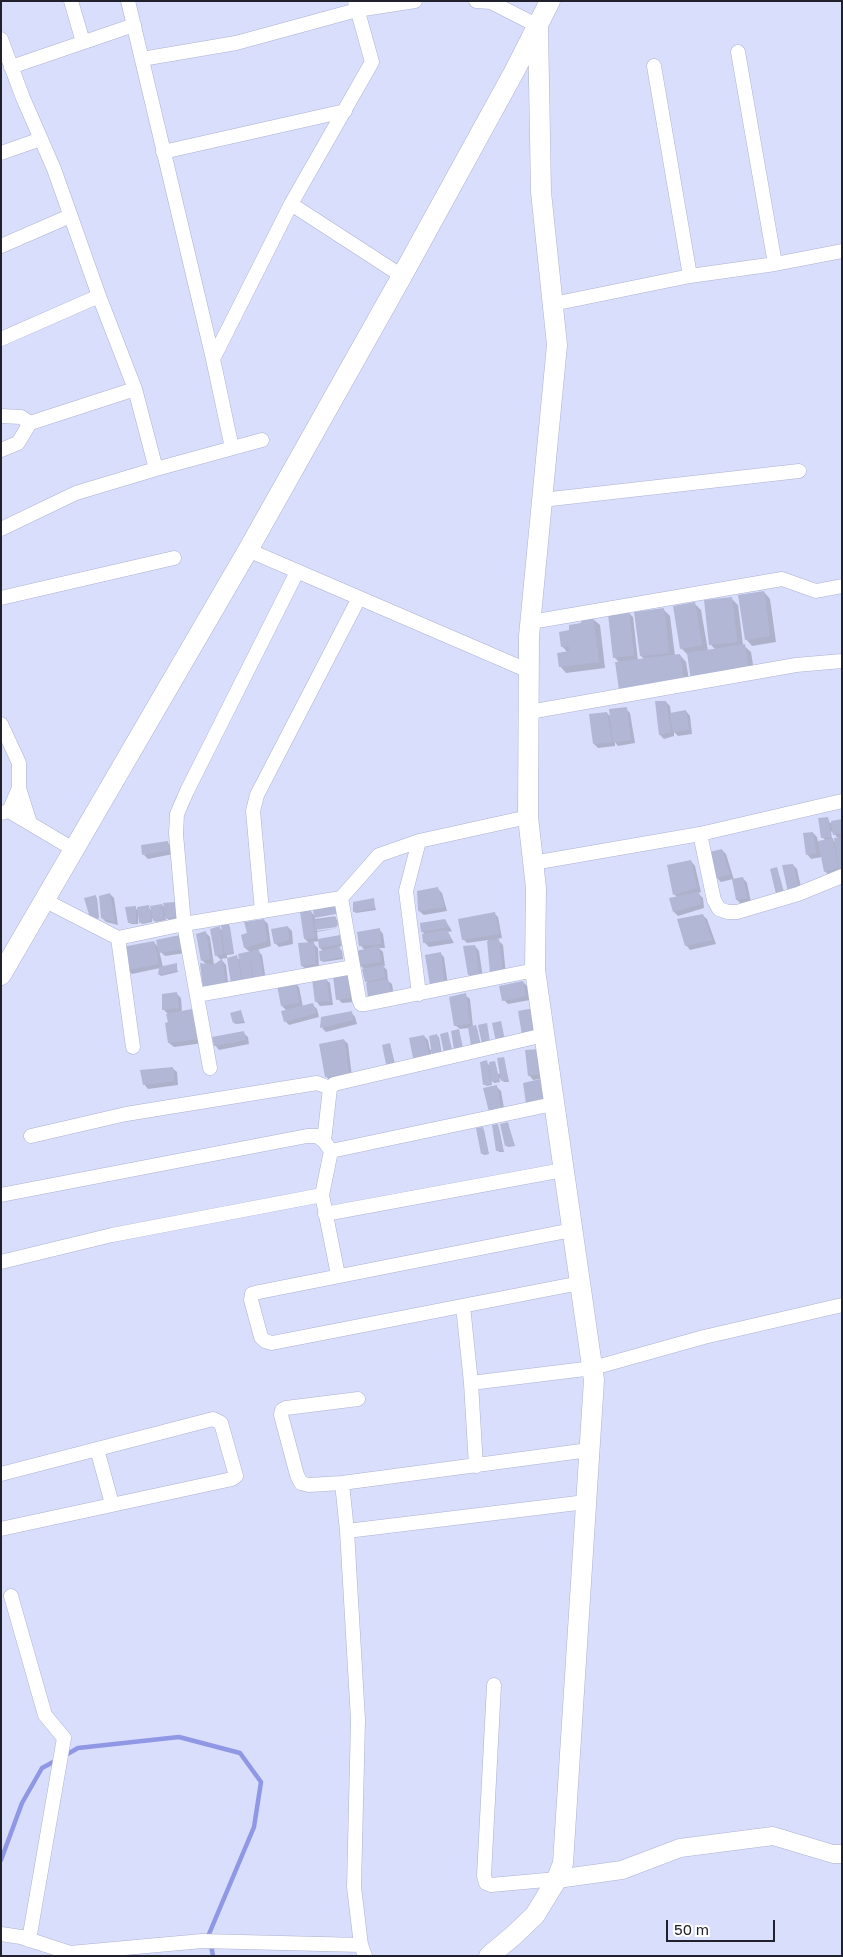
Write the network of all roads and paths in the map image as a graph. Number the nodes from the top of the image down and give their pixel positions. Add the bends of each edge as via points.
1 (70, 1) edge
2 (128, 1) edge
3 (415, 1) edge
4 (476, 1) edge
5 (550, 1) edge
6 (490, 2) edge
7 (356, 6) edge
8 (134, 25) junction
9 (538, 26) junction
10 (1, 40) edge
11 (83, 42) junction
12 (738, 52) dead end
13 (142, 59) junction
14 (654, 66) dead end
15 (11, 67) junction
16 (344, 111) junction
17 (41, 139) junction
18 (163, 152) junction
19 (1, 153) edge
20 (291, 204) junction
21 (70, 216) junction
22 (1, 246) edge
23 (842, 250) edge
24 (775, 264) junction
25 (402, 276) junction
26 (690, 276) junction
27 (99, 296) junction
28 (553, 304) junction
29 (1, 339) edge
30 (213, 359) junction
31 (135, 389) junction
32 (1, 416) edge
33 (30, 423) junction
34 (262, 440) dead end
35 (232, 448) junction
36 (1, 450) edge
37 (156, 469) junction
38 (799, 471) dead end
39 (542, 500) junction
40 (1, 529) edge
41 (248, 550) junction
42 (174, 558) dead end
43 (298, 572) junction
44 (842, 586) edge
45 (1, 598) edge
46 (359, 598) junction
47 (531, 622) junction
48 (842, 661) edge
49 (529, 671) junction
50 (529, 712) junction
51 (1, 724) edge
52 (7, 752) edge
53 (18, 788) junction
54 (842, 801) edge
55 (5, 812) edge
56 (528, 817) junction
57 (30, 823) junction
58 (700, 834) junction
59 (419, 841) junction
60 (73, 849) junction
61 (533, 863) junction
62 (842, 876) edge
63 (341, 898) junction
64 (44, 900) junction
65 (262, 911) junction
66 (184, 924) junction
67 (118, 938) junction
68 (353, 968) junction
69 (534, 970) junction
70 (1, 975) edge
71 (419, 994) junction
72 (197, 995) junction
73 (544, 1035) junction
74 (133, 1047) dead end
75 (210, 1068) dead end
76 (330, 1088) junction
77 (554, 1104) junction
78 (32, 1136) dead end
79 (327, 1146) junction
80 (563, 1170) junction
81 (1, 1195) edge
82 (322, 1195) junction
83 (325, 1214) junction
84 (572, 1230) junction
85 (1, 1262) edge
86 (338, 1275) junction
87 (580, 1283) junction
88 (842, 1305) edge
89 (463, 1306) junction
90 (593, 1368) junction
91 (471, 1382) junction
92 (358, 1399) dead end
93 (97, 1449) junction
94 (589, 1450) junction
95 (476, 1466) junction
96 (1, 1474) edge
97 (342, 1483) junction
98 (586, 1502) junction
99 (112, 1504) junction
100 (1, 1529) edge
101 (347, 1531) junction
102 (10, 1596) dead end
103 (494, 1684) dead end
104 (842, 1854) edge
105 (556, 1879) junction
106 (1, 1934) edge
107 (29, 1940) junction
108 (363, 1950) edge
109 (70, 1954) edge
110 (490, 1955) edge

1 - 11 street
2 - 8 street
3 - 7 street
4 - 6 street
5 - 9 main road
6 - 9 street
7 - 13 street via 236,43
7 - 16 street via 372,62
8 - 11 street
8 - 13 street
9 - 25 main road
9 - 28 main road via 541,192
10 - 15 street
11 - 15 street
12 - 24 street
13 - 18 street
14 - 26 street
15 - 17 street
16 - 18 street
16 - 20 street
17 - 19 street
17 - 21 street
18 - 30 street
20 - 25 street
20 - 30 street
21 - 22 street
21 - 27 street
23 - 24 street
24 - 26 street
25 - 41 main road
26 - 28 street
27 - 29 street
27 - 31 street
28 - 39 main road via 557,345
30 - 35 street
31 - 33 street
31 - 37 street
32 - 33 street via 21,417
33 - 36 street via 18,443
34 - 35 street
35 - 37 street
37 - 40 street via 76,493
38 - 39 street
39 - 47 main road
41 - 43 street
41 - 60 main road
42 - 45 street
43 - 46 street
43 - 66 street via 186,790 177,814
44 - 47 street via 816,591 782,579
46 - 49 street
46 - 65 street via 257,796 253,811
47 - 49 main road
48 - 50 street via 796,665
49 - 50 main road
50 - 56 main road
51 - 52 street
52 - 53 street via 18,763
53 - 55 street
53 - 57 street
54 - 58 street
55 - 57 street
56 - 59 street
56 - 61 main road
57 - 60 street
58 - 61 street
58 - 62 street via 714,900 719,909 728,912 798,894
59 - 63 street via 379,855
59 - 71 street via 406,891
60 - 64 main road
61 - 69 main road via 537,924
63 - 65 street
63 - 68 street
64 - 67 street
64 - 70 main road
65 - 66 street
66 - 67 street
66 - 72 street
67 - 74 street
68 - 71 street via 361,1004
68 - 72 street
69 - 71 street
69 - 73 main road
72 - 75 street
73 - 76 street via 334,1084
73 - 77 main road
76 - 78 street via 317,1083 126,1114
76 - 79 street
77 - 79 street
77 - 80 main road
79 - 81 street via 317,1136 307,1136
79 - 82 street
80 - 83 street
80 - 84 main road
82 - 83 street
82 - 85 street via 112,1235
83 - 86 street
84 - 86 street
84 - 87 main road
86 - 89 street via 252,1294 251,1300 265,1341 272,1343
87 - 89 street
87 - 90 main road
88 - 90 street via 704,1337
89 - 91 street
90 - 91 street
90 - 94 main road
91 - 95 street
92 - 97 street via 286,1408 281,1415 301,1483
93 - 96 street
93 - 99 street
93 - 99 street via 213,1419 221,1423 235,1470 236,1476 232,1479
94 - 95 street
94 - 98 main road
95 - 97 street
97 - 101 street
98 - 101 street
98 - 105 main road via 563,1863
99 - 100 street
101 - 108 street via 358,1720 354,1887
102 - 107 street via 44,1715 64,1738
103 - 105 street via 486,1883
104 - 105 street via 774,1836 680,1848 622,1870
105 - 110 main road via 535,1915
106 - 107 street
107 - 109 street
108 - 109 street via 202,1941

